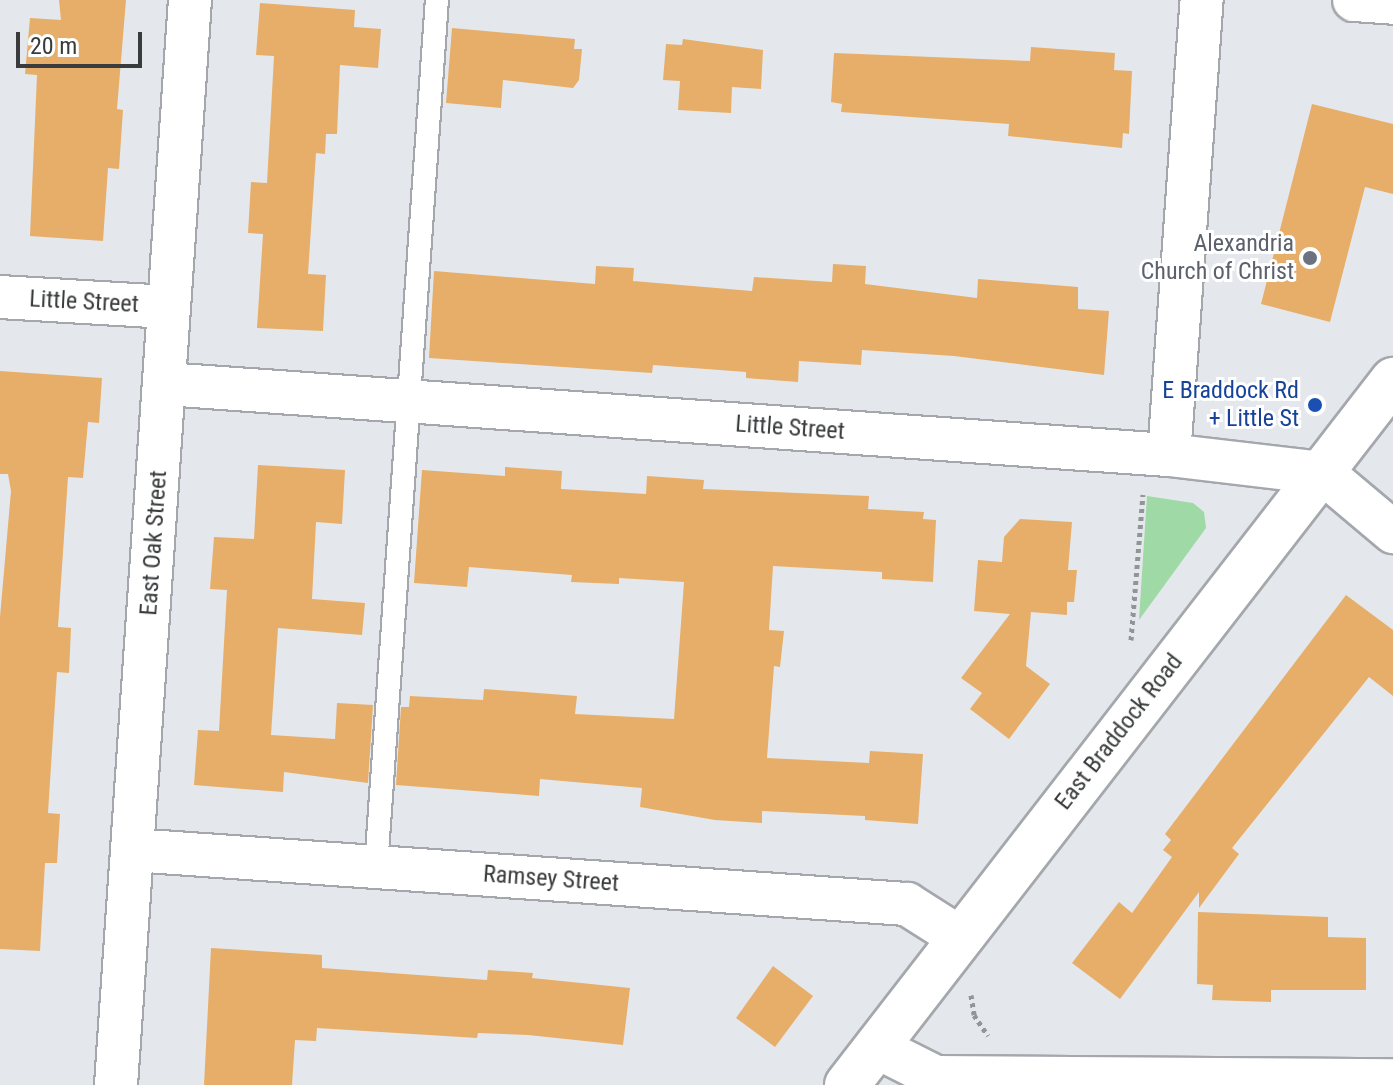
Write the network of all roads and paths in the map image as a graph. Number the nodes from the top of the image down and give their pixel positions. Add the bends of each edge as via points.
1 (190, 0) edge
2 (437, 0) edge
3 (1202, 0) edge
4 (1354, 0) edge
5 (1393, 3) edge
6 (0, 297) edge
7 (168, 307) junction
8 (1393, 380) edge
9 (165, 384) junction
10 (407, 402) junction
11 (1169, 455) junction
12 (1323, 473) junction
13 (1144, 490) dead end
14 (1393, 532) edge
15 (1131, 640) dead end
16 (132, 850) junction
17 (376, 867) junction
18 (959, 937) junction
19 (973, 986) dead end
20 (996, 1042) dead end
21 (876, 1047) junction
22 (1393, 1080) edge
23 (116, 1085) edge
24 (847, 1085) edge

1 - 7 street, East Oak Street
2 - 10 lane
3 - 11 street
4 - 5 street
6 - 7 street, Little Street
7 - 9 street, East Oak Street
8 - 12 main road, East Braddock Road
9 - 10 street, Little Street
9 - 16 street, East Oak Street
10 - 11 street, Little Street
10 - 17 lane
11 - 12 street, Little Street
12 - 14 street
12 - 18 main road, East Braddock Road
13 - 15 path
16 - 17 street, Ramsey Street
16 - 23 street, East Oak Street
17 - 18 street, Ramsey Street via 907,904
18 - 21 main road, East Braddock Road
19 - 20 path via 976,1020
21 - 22 street via 936,1077
21 - 24 main road, East Braddock Road

